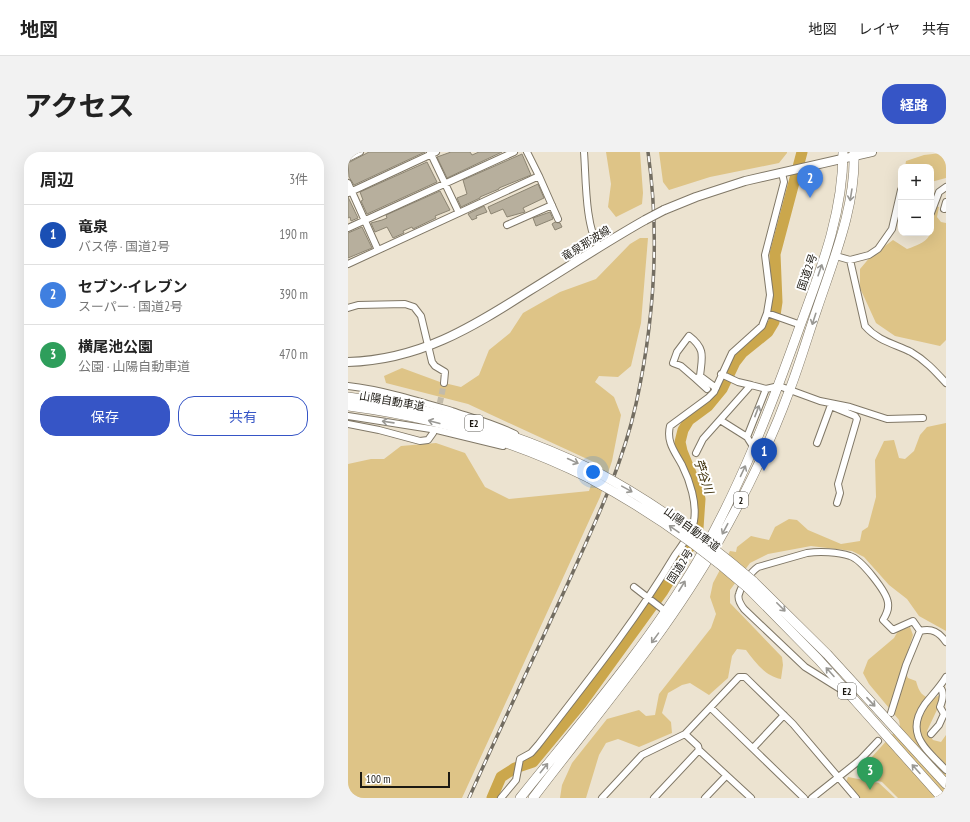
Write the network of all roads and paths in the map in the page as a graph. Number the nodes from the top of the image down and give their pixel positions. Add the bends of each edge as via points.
1 (360, 152) edge
2 (514, 152) edge
3 (527, 152) edge
4 (584, 152) edge
5 (872, 152) edge
6 (432, 153) edge
7 (854, 154) edge
8 (843, 155) edge
9 (348, 158) edge
10 (782, 173) junction
11 (539, 176) junction
12 (348, 184) edge
13 (445, 184) junction
14 (946, 187) edge
15 (350, 192) edge
16 (899, 200) edge
17 (552, 205) junction
18 (934, 206) edge
19 (459, 213) junction
20 (558, 219) dead end
21 (365, 221) junction
22 (507, 225) dead end
23 (348, 228) edge
24 (598, 248) junction
25 (378, 250) junction
26 (836, 256) junction
27 (850, 260) junction
28 (348, 264) edge
29 (348, 308) edge
30 (768, 313) junction
31 (801, 324) junction
32 (428, 347) junction
33 (348, 362) edge
34 (722, 375) junction
35 (698, 377) junction
36 (444, 383) tunnel mouth
37 (946, 383) edge
38 (751, 385) junction
39 (348, 386) edge
40 (779, 386) junction
41 (716, 388) junction
42 (707, 389) dead end
43 (766, 389) junction
44 (790, 390) junction
45 (348, 397) edge
46 (830, 404) junction
47 (348, 406) edge
48 (348, 416) edge
49 (923, 418) dead end
50 (720, 420) junction
51 (348, 424) edge
52 (433, 433) dead end
53 (748, 437) junction
54 (817, 443) dead end
55 (754, 448) junction
56 (696, 453) dead end
57 (551, 456) junction
58 (837, 503) dead end
59 (751, 584) junction
60 (634, 587) dead end
61 (649, 599) junction
62 (661, 608) junction
63 (920, 631) junction
64 (946, 642) edge
65 (946, 677) edge
66 (940, 687) junction
67 (853, 697) junction
68 (711, 708) junction
69 (891, 713) dead end
70 (784, 715) junction
71 (685, 734) junction
72 (931, 734) dead end
73 (878, 741) dead end
74 (753, 748) junction
75 (699, 750) junction
76 (946, 770) edge
77 (726, 776) junction
78 (838, 778) junction
79 (946, 784) edge
80 (501, 798) edge
81 (520, 798) edge
82 (533, 798) edge
83 (602, 798) edge
84 (654, 798) edge
85 (705, 798) edge
86 (750, 798) edge
87 (804, 798) edge
88 (812, 798) edge
89 (856, 798) edge
90 (942, 798) edge

1 - 9 street
2 - 13 street
3 - 11 street
4 - 24 street via 590,226
5 - 7 main road, 竜泉那波線
6 - 13 street
6 - 15 street
7 - 8 main road, 竜泉那波線
7 -> 26 highway, 国道2号 / 2 via 850,200
8 - 10 main road, 竜泉那波線
31 -> 8 highway, 国道2号 / 2 via 836,221 842,186
10 - 24 main road, 竜泉那波線, bridge via 720,189 664,210
10 - 30 street via 784,182 765,255 770,291
11 - 17 street
11 - 19 street
12 - 15 street
13 - 19 street
13 - 21 street
14 - 18 street via 939,192
15 - 21 street
16 - 27 street via 892,229 878,249 869,255
17 - 20 street
17 - 22 street
19 - 25 street
21 - 23 street
21 - 25 street
24 - 32 main road, 竜泉那波線 via 470,328
25 - 28 street
26 - 27 street
26 -> 44 highway, 国道2号 / 2
27 - 37 street via 865,326 882,340 926,362
29 - 32 street via 358,305 411,305 421,316
30 - 31 street
30 - 34 street via 759,331 732,353
31 - 40 highway, 国道2号 / 2
32 - 33 main road, 竜泉那波線 via 385,358
32 - 36 street via 432,362 446,372
34 - 38 street
34 - 41 street
35 - 35 street via 703,354 697,342 689,336 676,352 673,363
35 - 41 street
35 - 42 street
38 - 43 street
38 - 50 street
39 - 57 street via 373,389 500,426
40 - 43 street
40 - 44 street
40 - 55 highway, 国道2号 / 2
41 - 61 street via 708,398 670,426 670,442 692,494 694,522
53 -> 43 street
44 - 46 street
44 -> 82 highway, 国道2号 / 2 via 743,497 703,568 644,653
45 - 57 highway, 山陽自動車道 / E2 via 453,417 511,435
46 - 49 street via 850,407 887,419
46 - 54 street
46 - 58 street via 857,419 838,484 840,493
57 -> 47 highway, 山陽自動車道 / E2 via 451,426 402,414
57 -> 48 street via 451,433
50 - 53 street
50 - 56 street via 703,439
51 - 52 street via 420,441 428,440
53 - 55 street
62 -> 55 highway, 国道2号 / 2 via 696,563
57 - 59 highway, 山陽自動車道 / E2, bridge via 591,474
67 -> 59 highway, 山陽自動車道 / E2
59 -> 79 highway, 山陽自動車道 / E2 via 827,654
60 - 61 street
61 - 62 street
61 - 80 street via 543,739 531,753 520,758 516,780
81 -> 62 highway, 国道2号 / 2 via 608,688
63 - 64 street via 935,630
63 - 67 street via 913,621 893,630 883,620 888,612 886,596 860,562 851,556 807,552 752,571 739,594 744,609 805,667
63 - 69 street
65 - 66 street
66 - 72 street via 943,691 940,707 943,717
66 - 76 street via 925,705 916,725 920,740
90 -> 67 highway, 山陽自動車道 / E2
68 - 70 street via 739,677 745,677
68 - 71 street
68 - 74 street
70 - 74 street
70 - 78 street
71 - 75 street
71 - 83 street via 642,756
73 - 78 street
74 - 87 street
75 - 77 street
75 - 84 street
77 - 85 street
77 - 86 street
78 - 88 street
78 - 89 street

